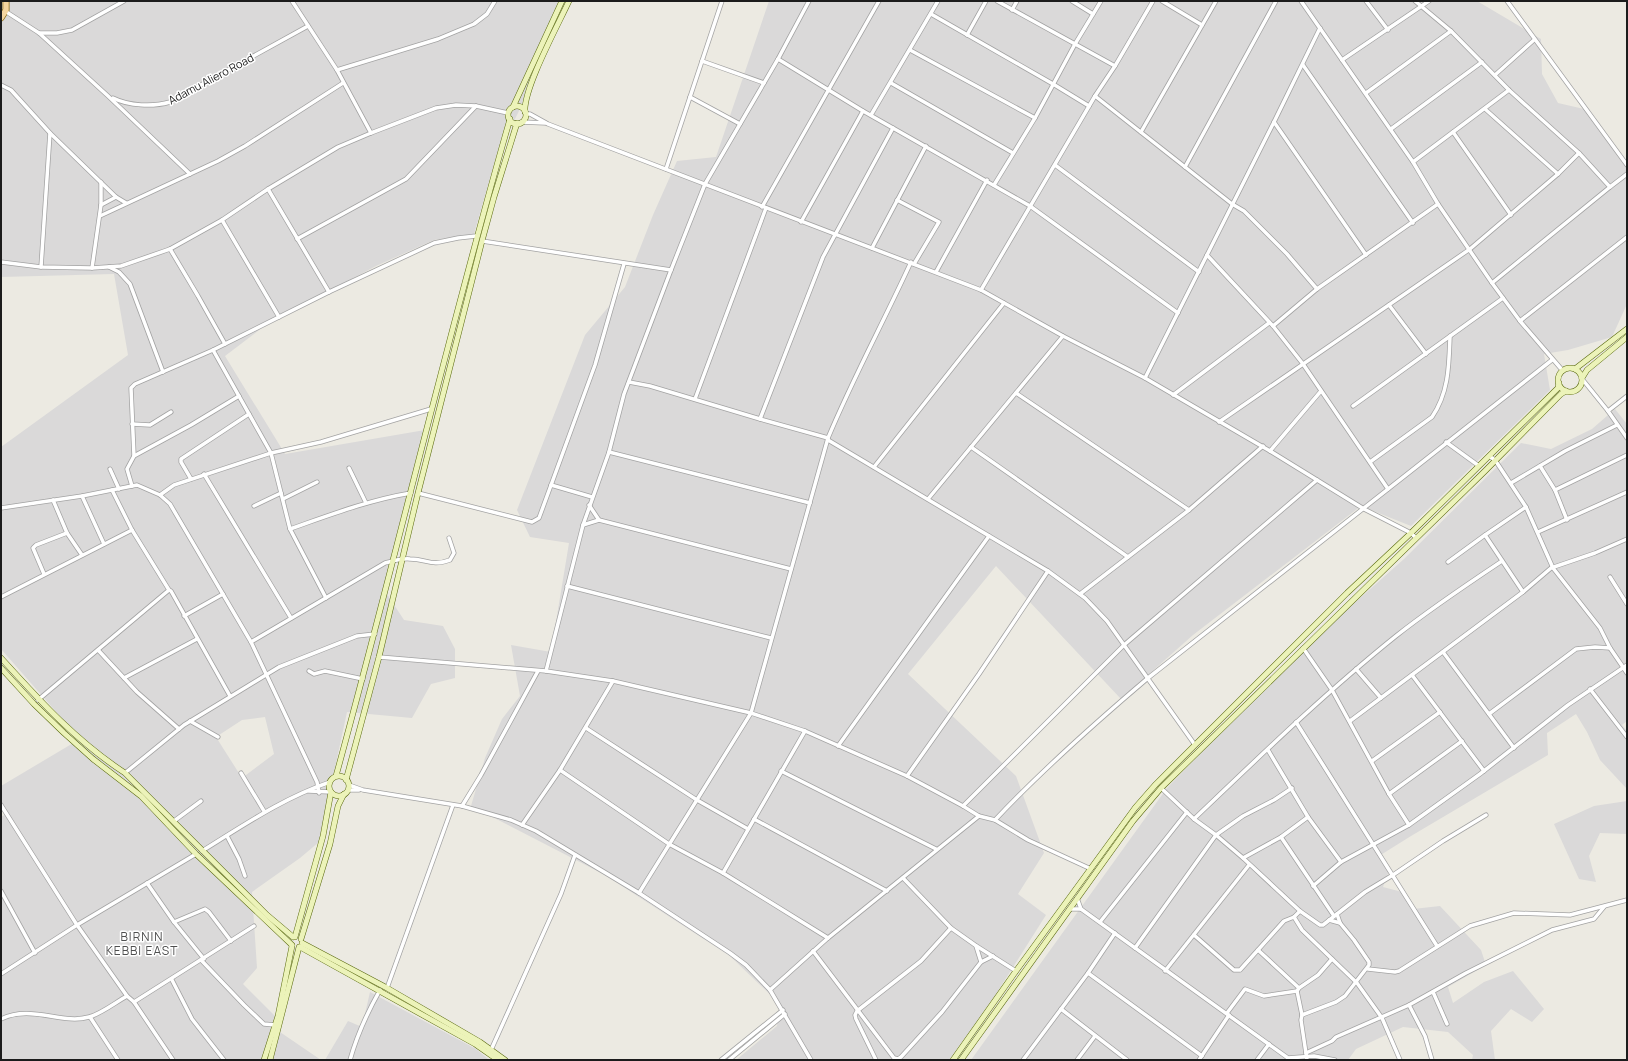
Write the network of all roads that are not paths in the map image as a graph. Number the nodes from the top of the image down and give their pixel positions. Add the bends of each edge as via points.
1 (6, 1) edge
2 (124, 1) edge
3 (292, 1) edge
4 (495, 1) edge
5 (562, 1) edge
6 (569, 1) edge
7 (722, 1) edge
8 (809, 1) edge
9 (879, 1) edge
10 (938, 1) edge
11 (986, 1) edge
12 (997, 1) edge
13 (1017, 1) edge
14 (1072, 1) edge
15 (1101, 1) edge
16 (1153, 1) edge
17 (1162, 1) edge
18 (1216, 1) edge
19 (1276, 1) edge
20 (1301, 1) edge
21 (1366, 1) edge
22 (1415, 1) edge
23 (1429, 1) edge
24 (1507, 1) edge
25 (1421, 6) junction
26 (1012, 10) junction
27 (930, 14) junction
28 (1093, 14) junction
29 (3, 16) edge
30 (1202, 25) junction
31 (308, 26) junction
32 (1320, 28) junction
33 (1388, 30) junction
34 (1451, 31) junction
35 (39, 33) junction
36 (967, 35) junction
37 (1534, 40) junction
38 (1075, 44) junction
39 (910, 50) junction
40 (778, 60) junction
41 (1342, 60) junction
42 (702, 61) junction
43 (1482, 62) junction
44 (1302, 65) junction
45 (1115, 66) junction
46 (337, 70) junction
47 (1495, 75) junction
48 (343, 83) junction
49 (764, 83) junction
50 (891, 83) junction
51 (1053, 84) junction
52 (1, 85) edge
53 (828, 89) junction
54 (1509, 90) junction
55 (1366, 93) junction
56 (108, 96) junction
57 (1095, 96) junction
58 (690, 97) junction
59 (476, 106) junction
60 (1089, 106) junction
61 (513, 107) junction
62 (1485, 109) junction
63 (863, 110) junction
64 (508, 113) junction
65 (526, 113) junction
66 (871, 115) junction
67 (1035, 118) junction
68 (510, 119) junction
69 (1274, 122) junction
70 (519, 123) junction
71 (548, 124) junction
72 (740, 124) junction
73 (893, 128) junction
74 (1390, 129) junction
75 (1141, 132) junction
76 (1453, 132) junction
77 (50, 133) junction
78 (371, 133) junction
79 (926, 146) junction
80 (1013, 153) junction
81 (1579, 154) junction
82 (1413, 162) junction
83 (1055, 165) junction
84 (1627, 165) edge
85 (1186, 167) junction
86 (666, 169) junction
87 (190, 174) junction
88 (1558, 174) junction
89 (1627, 174) edge
90 (987, 180) junction
91 (101, 182) junction
92 (705, 184) junction
93 (994, 185) junction
94 (1610, 187) junction
95 (268, 188) junction
96 (116, 197) junction
97 (897, 200) junction
98 (126, 203) junction
99 (1232, 204) junction
100 (1438, 204) junction
101 (101, 205) junction
102 (1030, 206) junction
103 (762, 207) junction
104 (766, 208) junction
105 (1511, 215) junction
106 (100, 216) junction
107 (222, 220) junction
108 (801, 222) junction
109 (1413, 223) junction
110 (834, 234) junction
111 (476, 236) junction
112 (1627, 237) edge
113 (297, 239) junction
114 (482, 242) junction
115 (872, 248) junction
116 (170, 249) junction
117 (1470, 249) junction
118 (1207, 255) junction
119 (1366, 256) junction
120 (1, 262) edge
121 (912, 263) junction
122 (624, 264) junction
123 (41, 267) junction
124 (109, 267) junction
125 (92, 268) junction
126 (671, 270) junction
127 (936, 272) junction
128 (1199, 272) junction
129 (1492, 283) junction
130 (1318, 289) junction
131 (981, 290) junction
132 (329, 292) junction
133 (1503, 298) junction
134 (1004, 303) junction
135 (1389, 305) junction
136 (1178, 313) junction
137 (279, 317) junction
138 (1520, 321) junction
139 (1269, 323) junction
140 (1273, 326) junction
141 (1627, 329) edge
142 (1063, 336) junction
143 (1450, 336) junction
144 (1627, 337) edge
145 (224, 344) junction
146 (213, 350) junction
147 (1426, 354) junction
148 (1552, 360) junction
149 (1303, 364) junction
150 (1575, 369) junction
151 (1563, 371) junction
152 (163, 372) junction
153 (1145, 378) junction
154 (1582, 379) junction
155 (629, 382) junction
156 (1559, 383) junction
157 (1321, 391) junction
158 (1566, 391) junction
159 (1016, 393) junction
160 (239, 396) junction
161 (1172, 396) junction
162 (1627, 396) edge
163 (695, 399) junction
164 (1353, 406) dead end
165 (431, 410) junction
166 (1608, 411) junction
167 (171, 412) dead end
168 (249, 414) junction
169 (760, 419) junction
170 (1219, 422) junction
171 (132, 424) junction
172 (1617, 425) junction
173 (1627, 438) edge
174 (828, 439) junction
175 (1446, 442) junction
176 (1262, 446) junction
177 (972, 447) junction
178 (1270, 450) junction
179 (609, 452) junction
180 (270, 453) junction
181 (1627, 455) edge
182 (134, 456) junction
183 (1490, 456) junction
184 (1496, 460) junction
185 (1370, 462) junction
186 (1479, 466) junction
187 (1540, 466) junction
188 (874, 467) junction
189 (350, 468) dead end
190 (110, 469) dead end
191 (204, 474) junction
192 (191, 479) junction
193 (1317, 480) junction
194 (317, 482) dead end
195 (1511, 483) junction
196 (552, 485) junction
197 (132, 486) junction
198 (119, 489) junction
199 (1388, 489) junction
200 (112, 490) junction
201 (1555, 490) junction
202 (1627, 492) edge
203 (281, 493) junction
204 (411, 493) junction
205 (418, 493) junction
206 (160, 495) junction
207 (82, 496) junction
208 (592, 497) junction
209 (283, 499) junction
210 (928, 499) junction
211 (53, 500) junction
212 (810, 502) junction
213 (366, 503) junction
214 (589, 505) junction
215 (254, 506) dead end
216 (1526, 507) junction
217 (1, 508) edge
218 (1364, 509) junction
219 (1189, 510) junction
220 (599, 520) junction
221 (1567, 520) junction
222 (583, 525) junction
223 (290, 529) junction
224 (132, 530) junction
225 (1538, 532) junction
226 (67, 533) junction
227 (1411, 534) junction
228 (1485, 534) junction
229 (989, 536) junction
230 (449, 538) dead end
231 (1416, 538) junction
232 (1627, 539) edge
233 (104, 544) junction
234 (82, 555) junction
235 (1128, 557) junction
236 (402, 559) junction
237 (394, 560) junction
238 (1502, 561) junction
239 (1448, 562) dead end
240 (1553, 568) junction
241 (791, 569) junction
242 (1048, 571) junction
243 (44, 574) junction
244 (1610, 577) dead end
245 (567, 586) junction
246 (169, 590) junction
247 (1523, 592) junction
248 (223, 594) junction
249 (1080, 594) junction
250 (1, 596) edge
251 (326, 598) junction
252 (1627, 604) edge
253 (184, 616) junction
254 (291, 618) junction
255 (375, 634) junction
256 (771, 638) junction
257 (197, 639) junction
258 (251, 642) junction
259 (1124, 645) junction
260 (1303, 648) junction
261 (1610, 648) junction
262 (98, 650) junction
263 (1443, 652) junction
264 (379, 657) junction
265 (1, 658) edge
266 (1625, 666) edge
267 (1, 668) edge
268 (1356, 669) junction
269 (538, 671) junction
270 (546, 671) junction
271 (309, 672) dead end
272 (1627, 673) edge
273 (267, 674) junction
274 (1412, 675) junction
275 (124, 678) junction
276 (1148, 678) junction
277 (363, 679) junction
278 (613, 681) junction
279 (1332, 690) junction
280 (1590, 690) junction
281 (230, 696) junction
282 (1381, 698) junction
283 (38, 700) junction
284 (1440, 712) junction
285 (751, 713) junction
286 (1489, 714) junction
287 (190, 721) junction
288 (1350, 721) junction
289 (1296, 722) junction
290 (586, 728) junction
291 (179, 729) junction
292 (805, 731) junction
293 (218, 737) dead end
294 (1627, 737) edge
295 (1462, 741) junction
296 (1195, 745) junction
297 (838, 746) junction
298 (1514, 748) junction
299 (1268, 750) junction
300 (1191, 753) junction
301 (1372, 761) junction
302 (560, 770) junction
303 (781, 771) junction
304 (1484, 771) junction
305 (125, 773) junction
306 (241, 773) dead end
307 (336, 776) junction
308 (907, 776) junction
309 (346, 780) junction
310 (330, 782) junction
311 (318, 786) junction
312 (1161, 788) junction
313 (1292, 788) junction
314 (347, 790) junction
315 (308, 791) junction
316 (330, 792) junction
317 (319, 793) junction
318 (1389, 794) junction
319 (697, 800) junction
320 (201, 801) dead end
321 (1, 805) edge
322 (453, 805) junction
323 (462, 806) junction
324 (963, 806) junction
325 (264, 811) junction
326 (1186, 812) junction
327 (1486, 815) dead end
328 (979, 816) junction
329 (1308, 817) junction
330 (754, 819) junction
331 (1194, 819) junction
332 (995, 820) junction
333 (174, 821) junction
334 (522, 825) junction
335 (1409, 825) junction
336 (748, 829) junction
337 (1216, 835) junction
338 (227, 836) junction
339 (1281, 837) junction
340 (669, 844) junction
341 (1374, 844) junction
342 (936, 849) junction
343 (202, 851) junction
344 (196, 854) junction
345 (575, 855) junction
346 (1243, 858) junction
347 (1341, 862) junction
348 (1250, 865) junction
349 (1091, 869) junction
350 (723, 873) junction
351 (245, 876) dead end
352 (1393, 876) junction
353 (903, 878) junction
354 (146, 883) junction
355 (1313, 886) junction
356 (887, 890) junction
357 (1, 891) edge
358 (638, 893) junction
359 (1077, 898) junction
360 (1627, 900) edge
361 (1604, 906) junction
362 (1070, 909) junction
363 (1081, 909) junction
364 (1300, 911) junction
365 (1336, 915) junction
366 (1294, 917) junction
367 (1329, 920) junction
368 (174, 922) junction
369 (1100, 922) junction
370 (1340, 923) junction
371 (77, 925) junction
372 (254, 926) dead end
373 (951, 928) junction
374 (1114, 933) junction
375 (1194, 935) junction
376 (294, 937) junction
377 (828, 938) junction
378 (230, 941) junction
379 (300, 944) junction
380 (975, 945) junction
381 (292, 946) junction
382 (1437, 946) junction
383 (1135, 948) junction
384 (1033, 949) junction
385 (1258, 950) junction
386 (813, 951) junction
387 (1039, 952) junction
388 (35, 953) junction
389 (993, 956) junction
390 (1332, 959) junction
391 (203, 960) junction
392 (981, 962) junction
393 (1368, 969) junction
394 (1016, 971) junction
395 (1165, 971) junction
396 (1088, 973) junction
397 (1, 974) edge
398 (172, 980) junction
399 (1357, 983) junction
400 (387, 988) junction
401 (1298, 989) junction
402 (380, 990) junction
403 (770, 990) junction
404 (1433, 992) junction
405 (127, 996) junction
406 (134, 1002) junction
407 (1409, 1005) junction
408 (1061, 1009) junction
409 (783, 1010) junction
410 (857, 1011) junction
411 (785, 1014) junction
412 (1228, 1014) junction
413 (1302, 1015) junction
414 (90, 1017) junction
415 (1382, 1018) junction
416 (1, 1019) edge
417 (1447, 1024) dead end
418 (275, 1025) junction
419 (1095, 1036) junction
420 (1268, 1044) junction
421 (491, 1050) junction
422 (1306, 1057) edge
423 (1201, 1058) edge
424 (1289, 1059) edge
425 (118, 1060) edge
426 (173, 1060) edge
427 (224, 1060) edge
428 (264, 1060) edge
429 (270, 1060) edge
430 (350, 1060) edge
431 (498, 1060) edge
432 (505, 1060) edge
433 (721, 1060) edge
434 (729, 1060) edge
435 (810, 1060) edge
436 (876, 1060) edge
437 (953, 1060) edge
438 (962, 1060) edge
439 (1024, 1060) edge
440 (1077, 1060) edge
441 (1127, 1060) edge
442 (1257, 1060) edge
443 (1335, 1060) edge
444 (1400, 1060) edge
445 (1432, 1060) edge

1 - 29 main road
2 - 35 street via 72,30
3 - 31 street
4 - 46 street via 487,14 474,24 438,39
5 - 61 main road
6 - 65 main road via 531,83 525,101
7 - 42 street
8 - 40 street
9 - 53 street
10 - 27 street
11 - 36 street
12 - 26 street
13 - 26 street
14 - 28 street
15 - 28 street
16 - 45 street
17 - 30 street
18 - 30 street
19 - 85 street
20 - 32 street
21 - 33 street
22 - 25 street
23 - 25 street
24 - 37 street
25 - 33 street
25 - 34 street
26 - 38 street
27 - 36 street
27 - 39 street
28 - 38 street
29 - 35 street
30 - 75 street
31 - 46 street
31 - 56 street, Adamu Aliero Road via 170,102 156,105 131,103
32 - 41 street
32 - 44 street
33 - 41 street
34 - 43 street
34 - 55 street
35 - 56 street
36 - 51 street
37 - 47 street
37 - 84 street
38 - 45 street
38 - 51 street
39 - 50 street
39 - 67 street
40 - 49 street
40 - 53 street
41 - 55 street
42 - 49 street
42 - 58 street
43 - 47 street
43 - 74 street
44 - 69 street
44 - 109 street
45 - 57 street
46 - 48 street
47 - 54 street
48 - 78 street
48 - 87 street via 245,146
49 - 72 street
50 - 66 street
50 - 80 street
51 - 60 street
51 - 67 street
52 - 77 street via 11,90
53 - 63 street
53 - 103 street
54 - 62 street
54 - 81 street
55 - 74 street
56 - 87 street
57 - 60 street
57 - 75 street
58 - 72 street
58 - 86 street
59 - 64 street
59 - 78 street via 436,108
59 - 113 street via 406,179
60 - 83 street
61 - 64 main road
61 - 65 main road via 521,107
62 - 76 street
62 - 88 street
63 - 66 street
63 - 108 street
64 - 68 main road
65 - 70 main road via 524,120
65 - 71 street
66 - 73 street
67 - 80 street
68 - 70 main road
68 - 111 main road
69 - 99 street
69 - 119 street
70 - 71 street
70 - 114 main road via 496,190
71 - 86 street
72 - 92 street
73 - 79 street
73 - 110 street
74 - 82 street
75 - 85 street
76 - 82 street
76 - 105 street
77 - 91 street
77 - 123 street
78 - 95 street via 338,147
79 - 90 street
79 - 97 street
80 - 93 street
81 - 88 street
81 - 94 street
82 - 100 street
83 - 102 street
83 - 128 street
85 - 99 street
86 - 92 street
87 - 98 street
88 - 105 street
89 - 94 street
90 - 93 street
90 - 127 street
91 - 96 street
91 - 101 street
92 - 103 street
92 - 126 street
93 - 102 street
94 - 129 street
95 - 107 street
95 - 113 street
96 - 98 street
96 - 101 street
97 - 115 street
97 - 121 street via 939,222
98 - 106 street
99 - 118 street
99 - 130 street via 1244,211
100 - 109 street
100 - 117 street
101 - 106 street
102 - 131 street
102 - 136 street
103 - 104 street
104 - 108 street
104 - 163 street
105 - 117 street
106 - 125 street
107 - 116 street
107 - 137 street
108 - 110 street
109 - 119 street
110 - 115 street
110 - 169 street
111 - 132 street via 434,243
111 - 165 main road
112 - 138 street
113 - 132 street
114 - 122 street
114 - 205 main road
115 - 121 street
116 - 124 street via 121,266
116 - 145 street
117 - 129 street
117 - 135 street
118 - 128 street
118 - 139 street
119 - 130 street
120 - 123 street
121 - 127 street
121 - 174 street
122 - 126 street
122 - 196 street via 595,365
123 - 125 street
124 - 125 street
124 - 152 street via 119,272 130,284
126 - 155 street
127 - 131 street
128 - 136 street
129 - 133 street
130 - 140 street
131 - 134 street
132 - 137 street
133 - 138 street
133 - 143 street
134 - 142 street
134 - 188 street
135 - 147 street
135 - 149 street
136 - 153 street
137 - 145 street
138 - 148 street
139 - 140 street
139 - 161 street
140 - 149 street
141 - 150 main road
142 - 153 street
142 - 159 street
143 - 147 street
143 - 185 street via 1448,379 1441,401 1432,417
144 - 154 main road via 1587,370
145 - 146 street
146 - 152 street
146 - 160 street
147 - 164 street
148 - 151 street
148 - 175 street
149 - 157 street
149 - 170 street
150 - 151 main road via 1568,368
150 - 154 main road
151 - 156 main road via 1558,378
152 - 171 street via 131,388
153 - 161 street
154 - 158 main road via 1582,386 1578,390
154 - 166 street
155 - 163 street
155 - 179 street
156 - 158 main road
156 - 183 main road via 1558,388
157 - 178 street
157 - 185 street
158 - 184 main road
159 - 177 street
159 - 219 street
160 - 168 street
160 - 182 street
161 - 170 street
162 - 166 street
163 - 169 street
165 - 180 street via 321,442
165 - 204 main road
166 - 172 street
167 - 171 street via 150,425
168 - 180 street
168 - 192 street via 181,459
169 - 174 street
170 - 176 street
171 - 182 street
172 - 173 street
172 - 187 street
174 - 188 street
174 - 212 street
175 - 186 street
175 - 199 street
176 - 178 street
176 - 219 street
177 - 210 street
177 - 235 street
178 - 193 street
179 - 208 street
179 - 212 street
180 - 191 street
180 - 203 street
181 - 201 street
182 - 197 street via 128,469
183 - 184 street
183 - 186 main road
184 - 195 street
184 - 231 main road
185 - 199 street
186 - 227 main road
187 - 195 street
187 - 201 street
188 - 210 street
189 - 213 street
190 - 198 street
191 - 192 street
191 - 254 street
192 - 206 street via 174,485
193 - 218 street
193 - 259 street
194 - 209 street
195 - 216 street
196 - 205 street via 539,518 532,522
196 - 208 street
197 - 198 street
197 - 206 street via 140,486
198 - 200 street
199 - 218 street
200 - 207 street
200 - 224 street
201 - 221 street
202 - 221 street
203 - 209 street
203 - 215 street
204 - 213 street
204 - 237 main road
205 - 236 main road
206 - 248 street via 170,504
207 - 211 street
207 - 233 street
208 - 214 street
209 - 223 street
210 - 229 street
211 - 217 street
211 - 226 street
212 - 241 street
213 - 223 street
214 - 220 street
214 - 222 street
216 - 225 street
216 - 228 street
218 - 227 street
218 - 276 street
219 - 235 street
220 - 222 street
220 - 241 street
221 - 225 street
222 - 245 street
223 - 251 street
224 - 233 street
224 - 246 street
225 - 240 street
226 - 234 street
226 - 243 street via 33,548
227 - 231 street
227 - 296 main road
228 - 238 street
228 - 239 street
229 - 242 street
229 - 297 street
230 - 236 street via 454,553 450,560 441,564 431,564
231 - 260 main road
232 - 240 street
233 - 234 street
234 - 243 street
235 - 249 street
236 - 237 street
236 - 264 main road
237 - 251 street via 385,562
237 - 255 main road
238 - 247 street
238 - 268 street via 1433,607
240 - 247 street
240 - 261 street via 1600,628
241 - 256 street
242 - 249 street
242 - 308 street via 980,674
243 - 250 street
244 - 252 street
245 - 256 street
245 - 270 street
246 - 253 street
246 - 262 street
247 - 263 street
248 - 253 street
248 - 258 street
249 - 259 street via 1107,621
251 - 254 street
253 - 257 street
254 - 258 street
255 - 273 street via 357,636
255 - 277 main road
256 - 285 street
257 - 275 street
257 - 281 street
258 - 273 street
259 - 276 street
259 - 324 street
260 - 279 street
260 - 300 main road
261 - 266 street
261 - 286 street via 1576,649
262 - 275 street
262 - 283 street
263 - 274 street
263 - 286 street
264 - 269 street
264 - 309 main road
265 - 283 main road
266 - 272 street
266 - 280 street
267 - 344 main road via 64,733 93,759 142,796
268 - 279 street
268 - 282 street
269 - 270 street
269 - 323 street
270 - 278 street
271 - 277 street via 314,674 325,671
273 - 281 street
273 - 311 street
274 - 282 street
274 - 284 street
275 - 291 street via 149,704
276 - 296 street
276 - 332 street via 1031,782
277 - 307 main road
278 - 285 street
278 - 290 street
279 - 288 street
279 - 289 street
280 - 294 street
280 - 298 street
281 - 287 street
282 - 288 street
283 - 305 main road via 99,756
284 - 295 street
284 - 301 street
285 - 292 street
285 - 319 street
286 - 298 street
287 - 291 street
287 - 293 street
288 - 301 street
289 - 299 street
289 - 341 street
290 - 302 street
290 - 319 street
291 - 305 street
292 - 297 street
292 - 303 street
295 - 304 street
295 - 318 street
296 - 300 main road
297 - 308 street
298 - 304 street
299 - 313 street
299 - 331 street
300 - 312 main road
300 - 349 main road via 1156,784 1135,808
301 - 318 street
302 - 334 street
302 - 340 street
303 - 330 street
303 - 342 street
304 - 335 street
305 - 333 main road
306 - 325 street
307 - 309 main road
307 - 310 main road
308 - 324 street
309 - 314 main road
310 - 311 street
310 - 316 main road
311 - 315 street
311 - 317 street
312 - 326 street
312 - 359 main road via 1133,821
313 - 329 street
313 - 337 street
314 - 316 main road via 338,796
314 - 322 street via 362,790
314 - 379 main road via 338,806 330,844
315 - 317 street
315 - 325 street
316 - 317 street
316 - 376 main road via 322,836
318 - 335 street
319 - 336 street
319 - 340 street
320 - 333 street
321 - 371 street
322 - 323 street
322 - 400 street
323 - 334 street
324 - 328 street
325 - 338 street
326 - 331 street
326 - 369 street
327 - 352 street
328 - 332 street
328 - 342 street
329 - 339 street
329 - 347 street
330 - 336 street
330 - 356 street
331 - 337 street
332 - 349 street via 1028,840
333 - 343 main road
334 - 345 street
335 - 341 street
336 - 350 street
337 - 346 street
337 - 383 street
338 - 343 street
338 - 351 street
339 - 346 street
339 - 355 street
340 - 350 street
340 - 358 street
341 - 347 street
341 - 352 street
342 - 353 street
343 - 376 main road via 267,915
344 - 354 street
344 - 381 main road
345 - 358 street
345 - 421 street via 561,894
346 - 348 street
347 - 355 street
348 - 364 street
348 - 375 street
349 - 384 main road
350 - 377 street
352 - 365 street via 1365,892
352 - 382 street
353 - 356 street
353 - 373 street
354 - 368 street
354 - 371 street
355 - 365 street
356 - 377 street
357 - 388 street
358 - 403 street via 730,953
359 - 362 main road
359 - 363 street
360 - 361 street
361 - 382 street via 1570,915 1514,913 1470,926
361 - 404 street via 1594,919 1552,930
362 - 363 street
362 - 387 main road
363 - 369 street
364 - 366 street
364 - 367 street via 1320,924
365 - 367 street
365 - 370 street
366 - 385 street via 1284,921
366 - 390 street via 1302,930
367 - 370 street
368 - 378 street via 205,910
368 - 391 street via 193,943
369 - 374 street
370 - 393 street via 1369,962
371 - 388 street
371 - 405 street
372 - 378 street
373 - 380 street
373 - 410 street via 921,961
374 - 383 street
374 - 396 street
375 - 385 street via 1234,970 1240,970
375 - 395 street
376 - 379 main road via 298,937
376 - 381 main road via 291,941
377 - 386 street
378 - 391 street
379 - 381 main road
379 - 400 main road
379 - 402 main road
379 - 429 main road
380 - 389 street
380 - 392 street
381 - 418 main road
382 - 393 street via 1399,971
383 - 395 street
384 - 387 main road
384 - 394 main road
385 - 401 street
386 - 403 street
386 - 410 street
387 - 438 main road
388 - 397 street
389 - 392 street
389 - 394 street
390 - 399 street
390 - 401 street via 1318,975
391 - 398 street
391 - 418 street via 264,1024
392 - 410 street via 942,1012 898,1059 894,1058
393 - 399 street
394 - 437 main road
395 - 412 street
396 - 408 street
396 - 423 street
398 - 406 street
398 - 427 street via 192,1019
399 - 413 street via 1336,1002
399 - 415 street
400 - 421 main road
401 - 412 street via 1264,996 1245,989
401 - 413 street
402 - 430 street via 360,1031
402 - 431 main road via 475,1044
403 - 409 street
404 - 407 street
404 - 417 street
405 - 406 street
405 - 414 street
406 - 426 street
407 - 415 street
407 - 445 street via 1425,1036
408 - 419 street
408 - 439 street
409 - 411 street
409 - 433 street
410 - 436 street via 856,1019
411 - 434 street
411 - 435 street
412 - 420 street
412 - 423 street
413 - 422 street
414 - 416 street via 76,1019 28,1013 9,1015
414 - 425 street
415 - 422 street via 1336,1037
415 - 444 street
418 - 428 main road
419 - 440 street
419 - 441 street
420 - 424 street
420 - 442 street
421 - 432 main road
422 - 424 street
422 - 443 street

